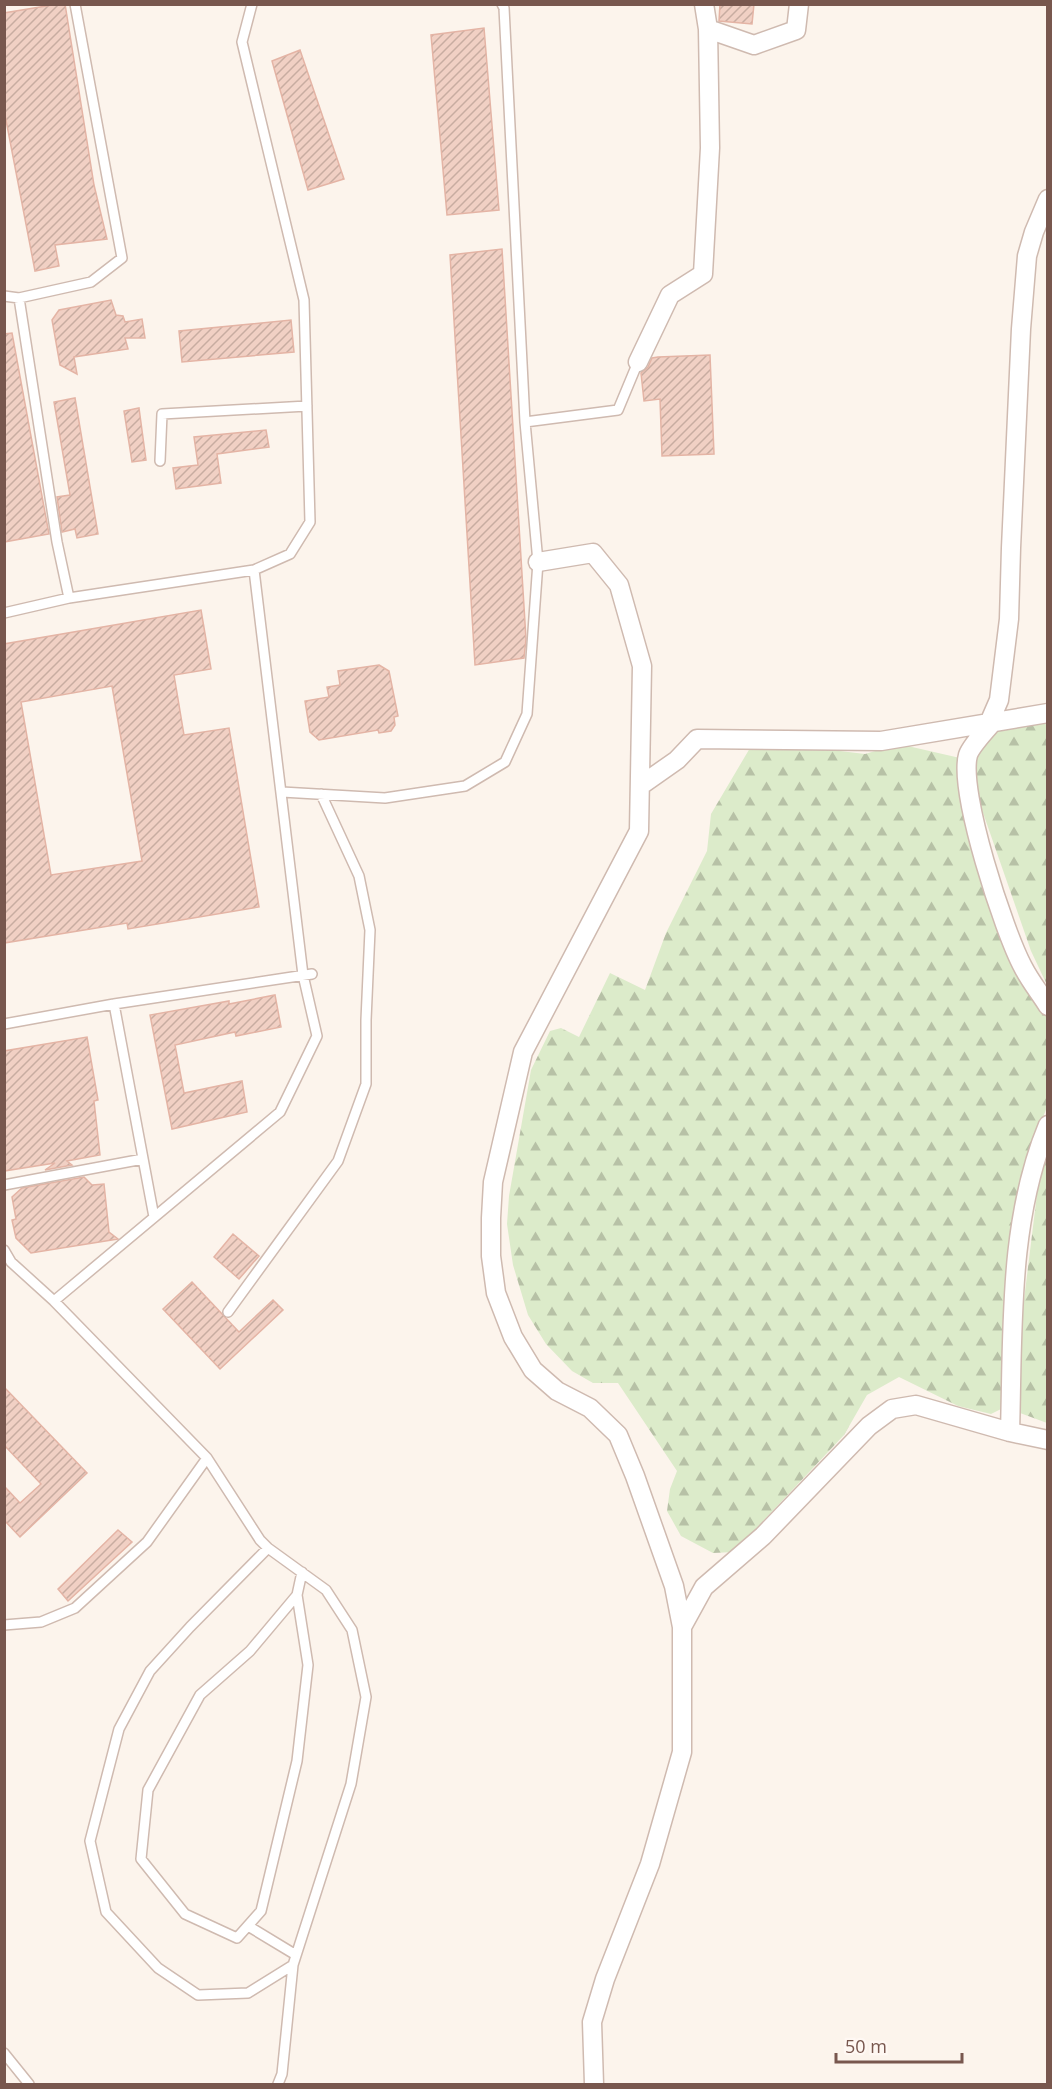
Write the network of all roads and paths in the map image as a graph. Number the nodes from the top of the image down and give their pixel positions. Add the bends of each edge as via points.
1 (75, 4) edge
2 (252, 4) edge
3 (502, 4) edge
4 (704, 4) edge
5 (799, 4) edge
6 (708, 28) junction
7 (1047, 199) edge
8 (4, 296) edge
9 (19, 298) junction
10 (638, 362) joint
11 (307, 406) junction
12 (525, 422) junction
13 (160, 461) dead end
14 (538, 562) junction
15 (254, 570) junction
16 (69, 598) junction
17 (4, 613) edge
18 (1047, 713) edge
19 (991, 722) junction
20 (640, 786) junction
21 (282, 792) junction
22 (321, 794) junction
23 (308, 975) junction
24 (114, 1004) junction
25 (1047, 1006) edge
26 (4, 1024) edge
27 (1047, 1125) edge
28 (143, 1159) junction
29 (4, 1185) edge
30 (154, 1217) junction
31 (4, 1250) edge
32 (8, 1265) edge
33 (54, 1301) junction
34 (228, 1312) dead end
35 (1010, 1432) junction
36 (1047, 1440) edge
37 (207, 1458) junction
38 (268, 1548) junction
39 (302, 1572) junction
40 (297, 1595) junction
41 (4, 1625) edge
42 (682, 1627) junction
43 (248, 1926) junction
44 (296, 1955) junction
45 (293, 1965) junction
46 (4, 2053) edge
47 (28, 2085) edge
48 (278, 2085) edge
49 (594, 2085) edge

1 - 9 lane via 122,258 91,282
2 - 11 lane via 242,42 304,300
3 - 12 lane
4 - 6 street
5 - 6 street via 795,30 754,45
6 - 10 street via 710,148 703,274 670,295
7 - 19 street via 1027,256 1010,619 999,700
8 - 9 lane
9 - 16 lane
10 - 12 lane via 618,410
11 - 13 lane via 162,414
11 - 15 lane via 310,522 290,554
12 - 14 lane
14 - 20 street via 593,553 620,585 642,666
14 - 22 lane via 528,714 505,762 465,786 385,798
15 - 16 lane
15 - 21 lane
16 - 17 lane
18 - 19 street
19 - 20 street via 881,741 697,739 677,760
19 - 25 street via 968,754 967,776 974,819 1005,928 1023,968
20 - 42 street via 639,831 523,1052 493,1182 491,1256 496,1293 513,1337 533,1370 557,1391 590,1408 618,1436 674,1586
21 - 22 lane
21 - 23 lane
22 - 34 lane via 359,876 370,930 366,1084 338,1161
23 - 24 lane
23 - 30 lane via 316,1036 280,1112
24 - 26 lane
24 - 28 lane
27 - 35 street via 1022,1213
28 - 29 lane
28 - 30 lane
30 - 33 lane
31 - 32 lane
32 - 33 lane
33 - 37 lane
35 - 36 street
35 - 42 street via 916,1405 892,1409 870,1426 764,1536 704,1587
37 - 38 lane
37 - 41 lane via 147,1542 75,1608 41,1622
38 - 39 lane
38 - 45 lane via 150,1671 119,1729 90,1841 106,1912 158,1968 198,1995 248,1993
39 - 40 lane
39 - 44 lane via 326,1590 352,1630 366,1697 351,1784
40 - 43 lane via 308,1665 297,1761 261,1911
40 - 43 lane via 250,1651 200,1695 148,1790 141,1859 184,1914 237,1938
42 - 49 street via 682,1752 650,1864 592,2022
43 - 44 lane
44 - 45 lane
45 - 48 lane
46 - 47 lane

